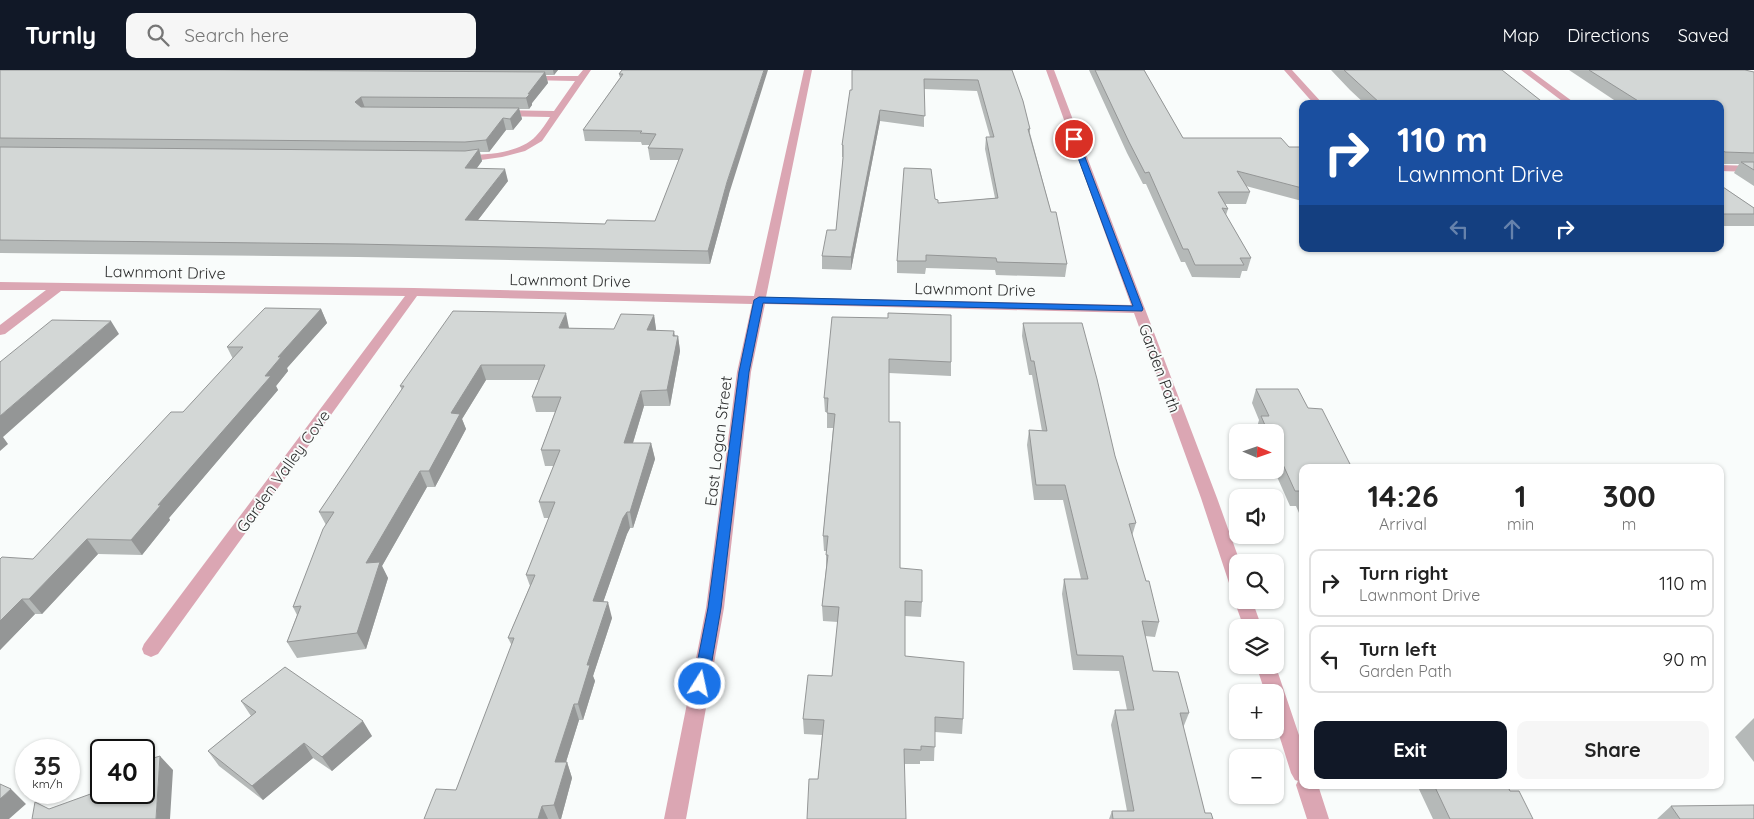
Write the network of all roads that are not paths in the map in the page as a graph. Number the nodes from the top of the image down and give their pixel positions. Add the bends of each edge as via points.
1 (587, 70) edge
2 (808, 70) edge
3 (1050, 70) edge
4 (1288, 70) edge
5 (1524, 70) edge
6 (522, 78) edge
7 (581, 79) junction
8 (1315, 100) edge
9 (1566, 100) edge
10 (490, 113) edge
11 (557, 114) junction
12 (448, 158) edge
13 (1724, 168) edge
14 (1754, 169) edge
15 (0, 286) edge
16 (58, 287) junction
17 (414, 292) junction
18 (759, 300) junction
19 (1138, 309) junction
20 (0, 331) edge
21 (1229, 557) edge
22 (152, 649) dead end
23 (1269, 674) edge
24 (1299, 764) edge
25 (1308, 789) edge
26 (675, 819) edge
27 (1318, 819) edge

1 - 7 street
2 - 18 street, East Logan Street
3 - 19 street, Garden Path
4 - 8 street
5 - 9 street
6 - 7 street
7 - 11 street
10 - 11 street
11 - 12 street via 530,146 486,157
13 - 14 street
15 - 16 street, Lawnmont Drive
16 - 17 street, Lawnmont Drive
16 - 20 street
17 - 18 street, Lawnmont Drive
17 - 22 street, Garden Valley Cove
18 - 19 street, Lawnmont Drive
18 - 26 street, East Logan Street via 744,372 715,608
19 - 21 street, Garden Path
23 - 24 street
25 - 27 street

